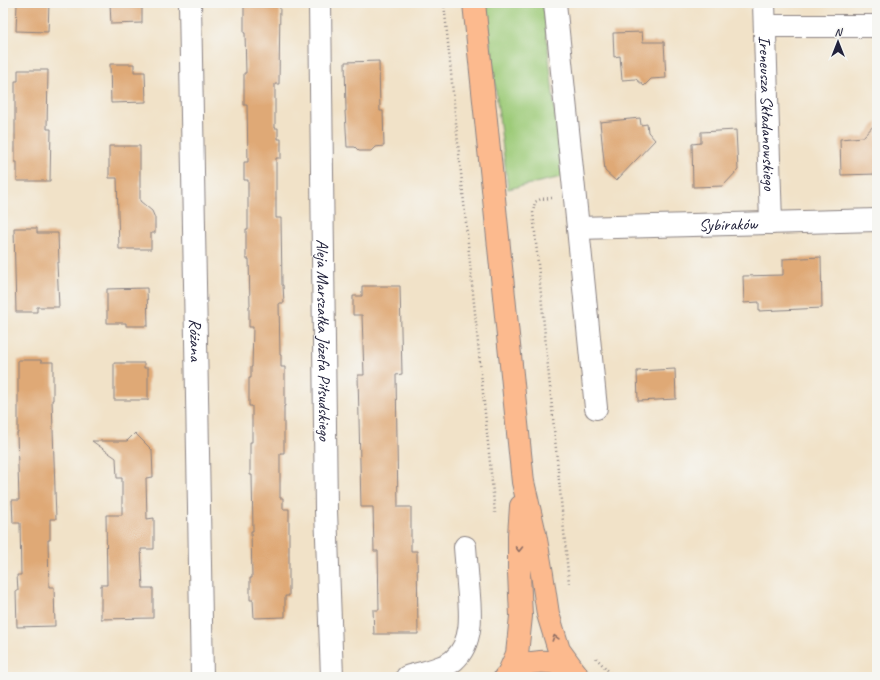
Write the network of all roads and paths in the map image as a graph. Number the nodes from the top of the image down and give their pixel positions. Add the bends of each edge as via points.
1 (190, 3) edge
2 (320, 3) edge
3 (444, 3) edge
4 (474, 3) edge
5 (555, 3) edge
6 (764, 3) edge
7 (765, 26) junction
8 (877, 26) edge
9 (575, 196) junction
10 (877, 220) edge
11 (771, 223) junction
12 (578, 228) junction
13 (596, 408) dead end
14 (522, 482) junction
15 (496, 519) dead end
16 (464, 546) dead end
17 (570, 590) dead end
18 (592, 654) dead end
19 (577, 674) edge
20 (507, 675) edge
21 (202, 677) edge
22 (332, 677) edge
23 (407, 677) edge
24 (614, 677) edge

1 - 21 street, Różana
2 - 22 street, Aleja Marszałka Józefa Piłsudskiego via 326,510
3 - 15 path
4 - 14 main road
5 - 9 street
6 - 7 street, Ireneusza Składanowskiego
7 - 8 street
7 - 11 street, Ireneusza Składanowskiego
9 - 12 street
9 - 17 path via 541,199 535,202 533,212
10 - 11 street, Sybiraków
11 - 12 street, Sybiraków
12 - 13 street
19 -> 14 main road via 559,650 548,614 536,541
14 -> 20 main road via 518,573 520,616 516,654
16 - 23 street via 470,619 466,643 454,660
18 - 24 path
19 - 20 main road via 559,664 542,661 524,664

